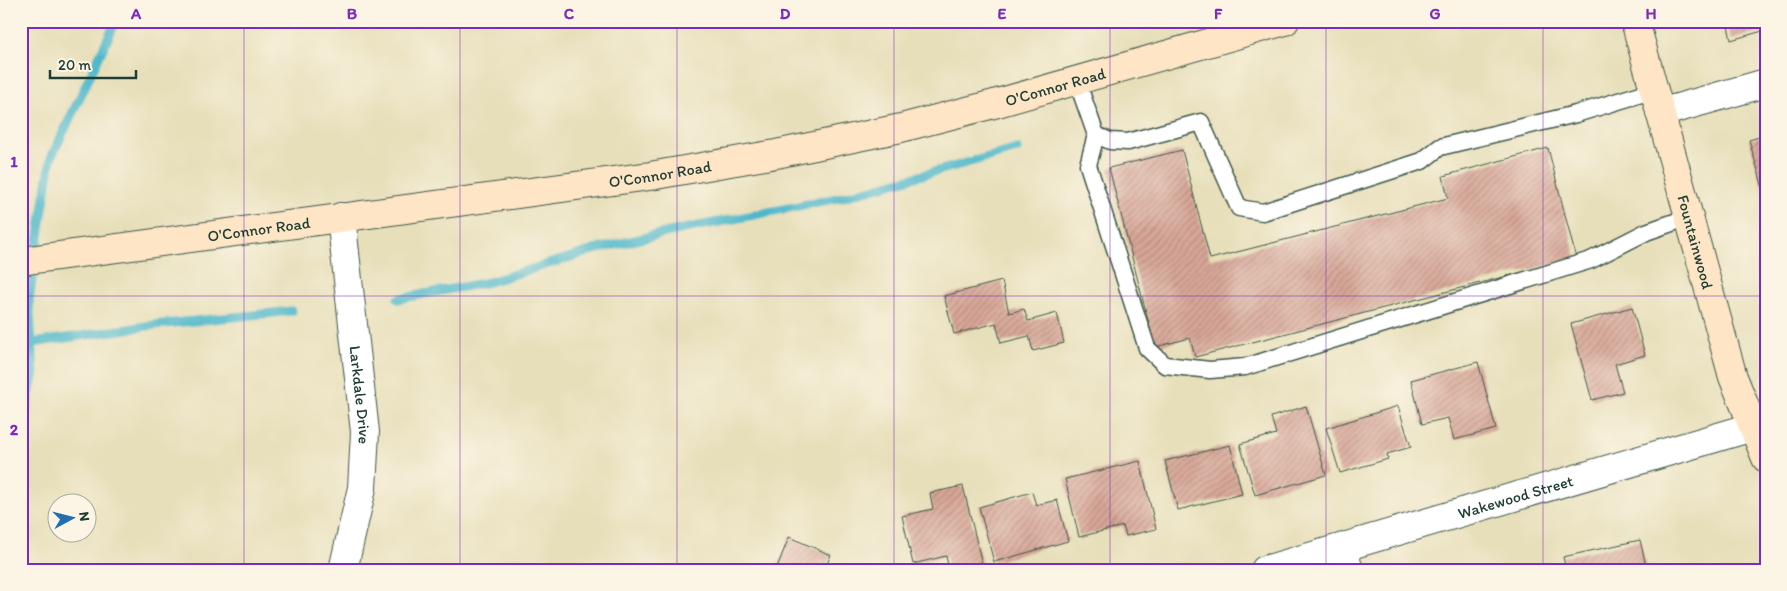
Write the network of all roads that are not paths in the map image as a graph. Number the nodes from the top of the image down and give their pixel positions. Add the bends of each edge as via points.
1 (1285, 21) edge
2 (1634, 21) edge
3 (1077, 81) junction
4 (1766, 83) edge
5 (1657, 101) junction
6 (1096, 135) junction
7 (1689, 217) junction
8 (341, 218) junction
9 (21, 260) edge
10 (1759, 425) edge
11 (1766, 458) edge
12 (1345, 559) edge
13 (343, 570) edge
14 (1265, 570) edge

1 - 3 main road, O'Connor Road
2 - 5 main road, Fountainwood
3 - 6 lane
3 - 8 main road, O'Connor Road via 901,128 776,154 650,176
4 - 5 street
5 - 6 lane via 1576,114 1440,147 1422,161 1263,212 1239,208 1201,122 1128,142 1110,141
5 - 7 main road, Fountainwood
6 - 7 lane via 1088,165 1146,348 1164,365 1210,370 1246,367 1591,260 1646,232
7 - 10 main road, Fountainwood via 1733,378
8 - 9 main road, O'Connor Road
8 - 13 street, Larkdale Drive via 365,432 362,488
10 - 11 main road, Fountainwood
10 - 12 street, Wakewood Street
12 - 14 street, Wakewood Street

